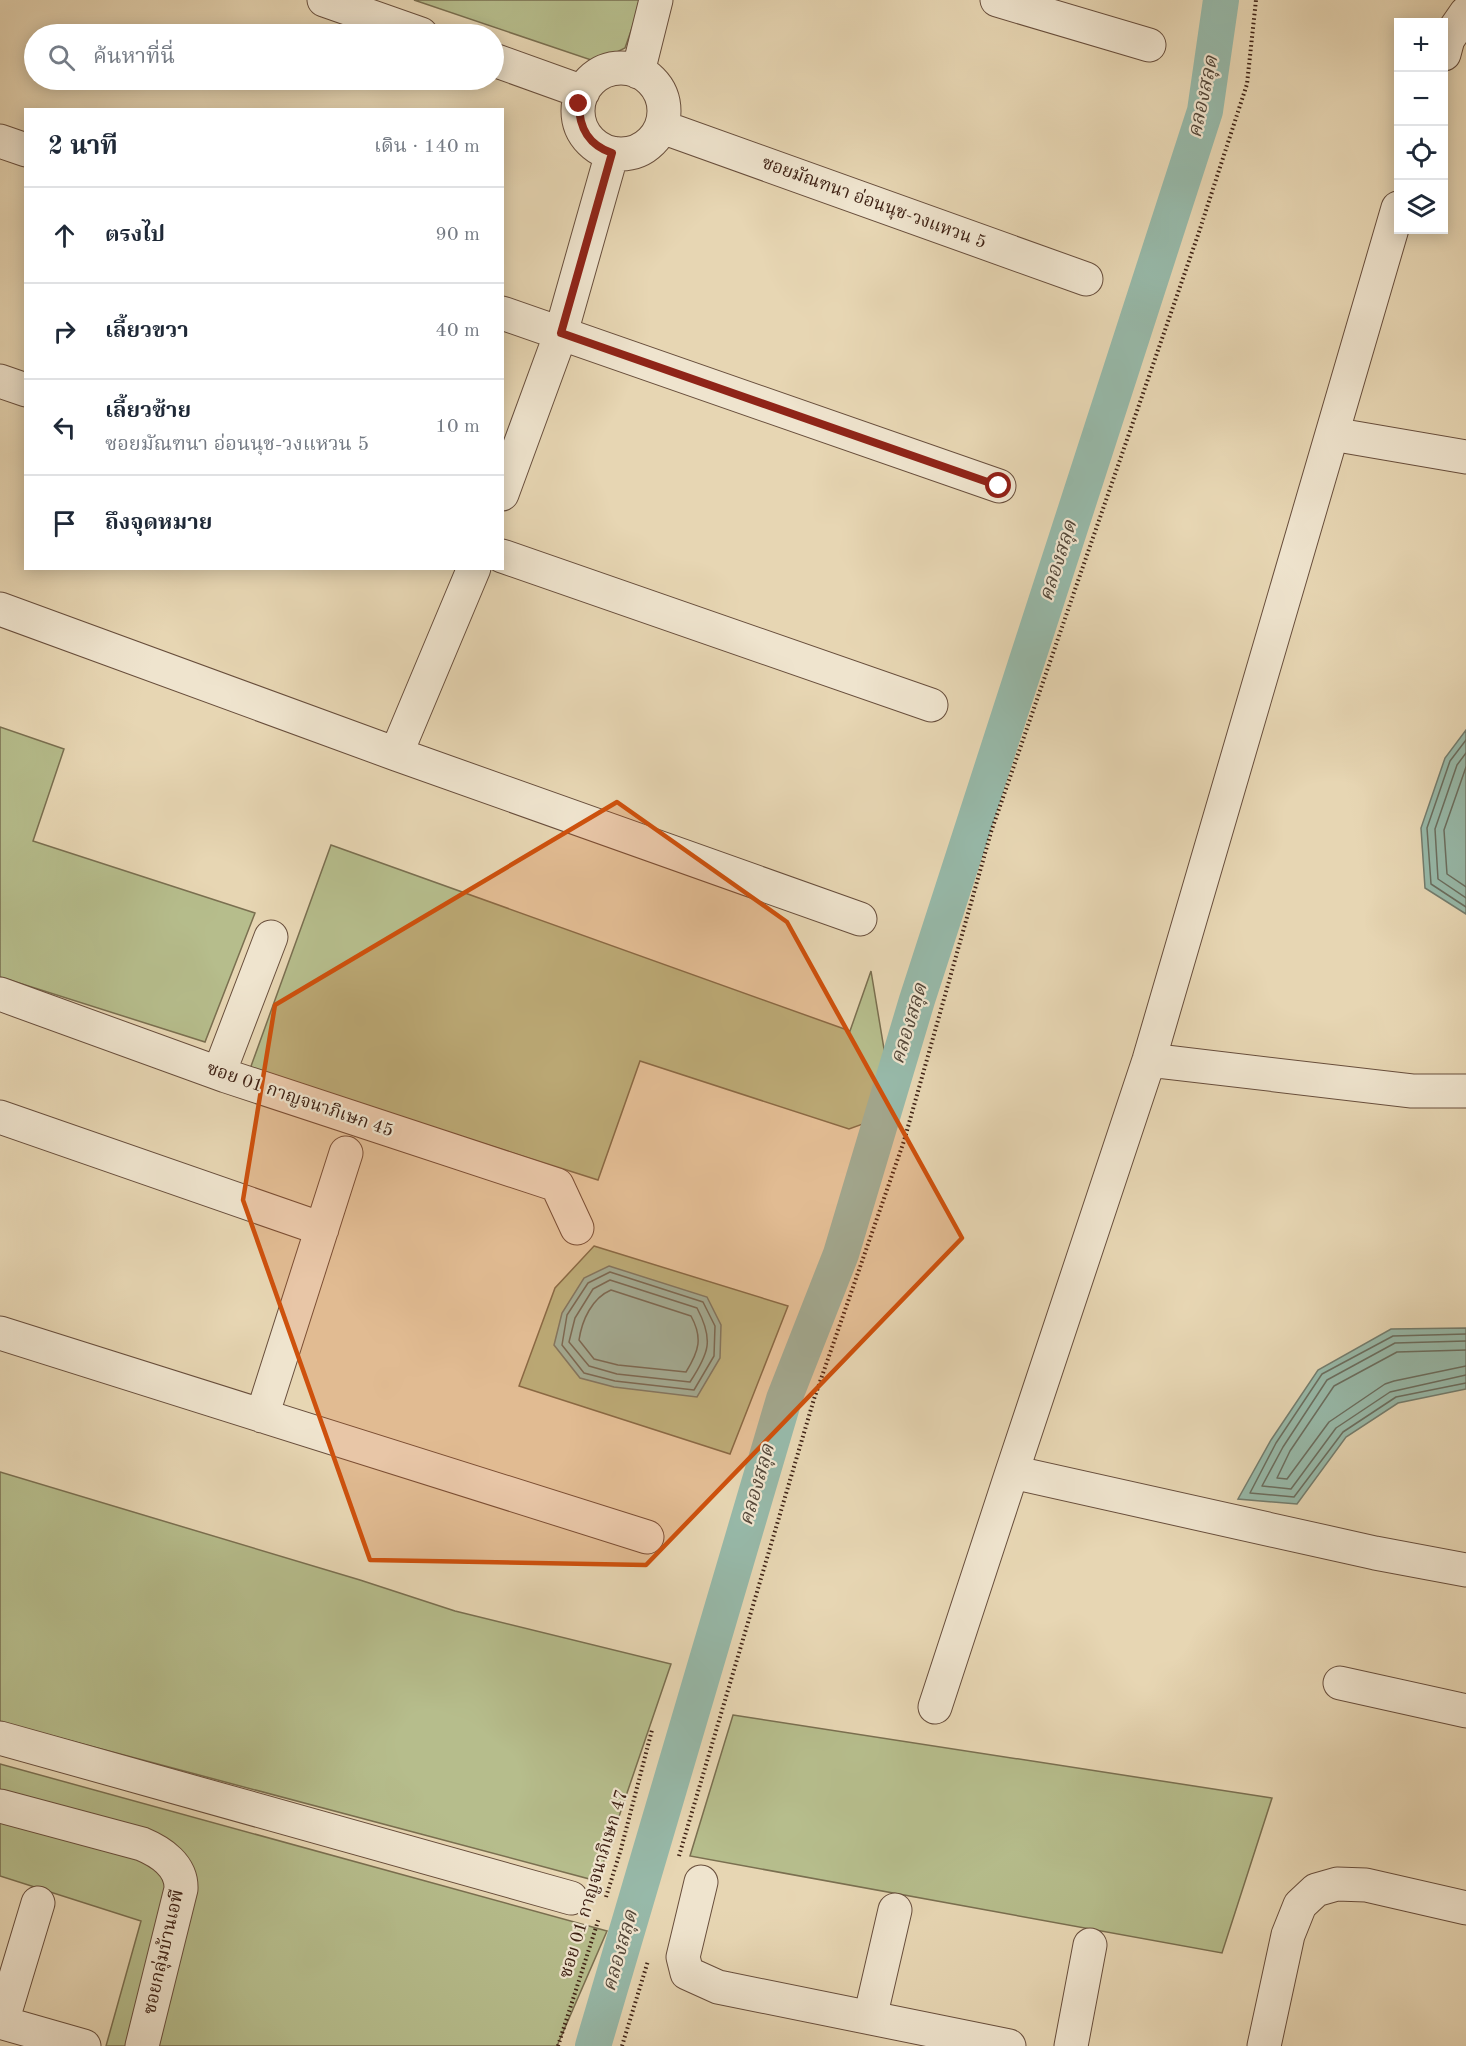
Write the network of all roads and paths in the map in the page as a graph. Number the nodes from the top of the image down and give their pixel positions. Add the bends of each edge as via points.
1 (324, 0) edge
2 (656, 0) edge
3 (996, 0) edge
4 (1256, 0) edge
5 (1466, 13) edge
6 (392, 24) edge
7 (1448, 39) edge
8 (1149, 45) dead end
9 (504, 64) edge
10 (638, 72) junction
11 (583, 92) junction
12 (662, 127) junction
13 (0, 141) edge
14 (24, 149) edge
15 (612, 153) junction
16 (1394, 222) edge
17 (1086, 279) dead end
18 (504, 314) edge
19 (561, 333) junction
20 (0, 381) edge
21 (24, 389) edge
22 (1332, 434) junction
23 (1466, 457) edge
24 (999, 486) dead end
25 (504, 489) edge
26 (504, 557) edge
27 (473, 570) edge
28 (0, 609) edge
29 (932, 705) dead end
30 (396, 754) junction
31 (860, 920) dead end
32 (270, 937) dead end
33 (0, 994) edge
34 (1149, 1060) junction
35 (219, 1073) junction
36 (1466, 1090) edge
37 (0, 1116) edge
38 (346, 1152) dead end
39 (322, 1228) junction
40 (577, 1228) dead end
41 (0, 1333) edge
42 (262, 1416) junction
43 (1012, 1472) junction
44 (647, 1536) dead end
45 (1466, 1570) edge
46 (1340, 1683) dead end
47 (935, 1707) dead end
48 (1466, 1711) edge
49 (651, 1730) dead end
50 (0, 1738) edge
51 (0, 1806) edge
52 (689, 1871) joint
53 (571, 1898) dead end
54 (38, 1903) dead end
55 (604, 1904) dead end
56 (1466, 1908) edge
57 (896, 1910) dead end
58 (600, 1914) dead end
59 (1090, 1946) dead end
60 (649, 1959) dead end
61 (870, 2018) junction
62 (1, 2022) edge
63 (965, 2042) edge
64 (84, 2046) edge
65 (142, 2046) edge
66 (558, 2046) edge
67 (622, 2046) edge
68 (1009, 2046) edge
69 (1071, 2046) edge
70 (1264, 2046) edge

1 - 6 street
2 - 10 street
3 - 8 street
4 - 52 path via 1247,84 991,832 904,1141 814,1399
5 - 7 street
9 - 11 street
10 - 11 street via 607,71 590,81
10 - 12 street via 658,88 663,101
11 - 15 street via 579,104 582,130 600,149
12 - 15 street via 647,146 624,154
12 - 17 street, ซอยมัณฑนา อ่อนนุช-วงแหวน 5
13 - 14 street
15 - 19 street
16 - 22 street
18 - 19 street
19 - 24 street
19 - 25 street
20 - 21 street
22 - 23 street
22 - 34 street
26 - 29 street
27 - 30 street
28 - 30 street
30 - 31 street
32 - 35 street
33 - 35 street, ซอย 01 กาญจนาภิเษก 45
34 - 36 street via 1412,1091
34 - 43 street
35 - 40 street, ซอย 01 กาญจนาภิเษก 45 via 557,1185
37 - 39 street
38 - 39 street
39 - 42 street
41 - 42 street
42 - 44 street
43 - 45 street
43 - 47 street
46 - 48 street
49 - 55 path, ซอย 01 กาญจนาภิเษก 47
50 - 53 street
51 - 65 street, ซอยกลุ่มบ้านเอพี via 142,1844 160,1853 176,1870 181,1889
52 - 61 street via 683,1956 687,1973 718,1987
54 - 62 street
56 - 70 street via 1366,1885 1336,1884 1316,1890 1300,1905 1288,1935
57 - 61 street
58 - 66 path, ซอย 01 กาญจนาภิเษก 47
59 - 69 street
60 - 67 path
61 - 63 street
62 - 64 street
63 - 68 street

